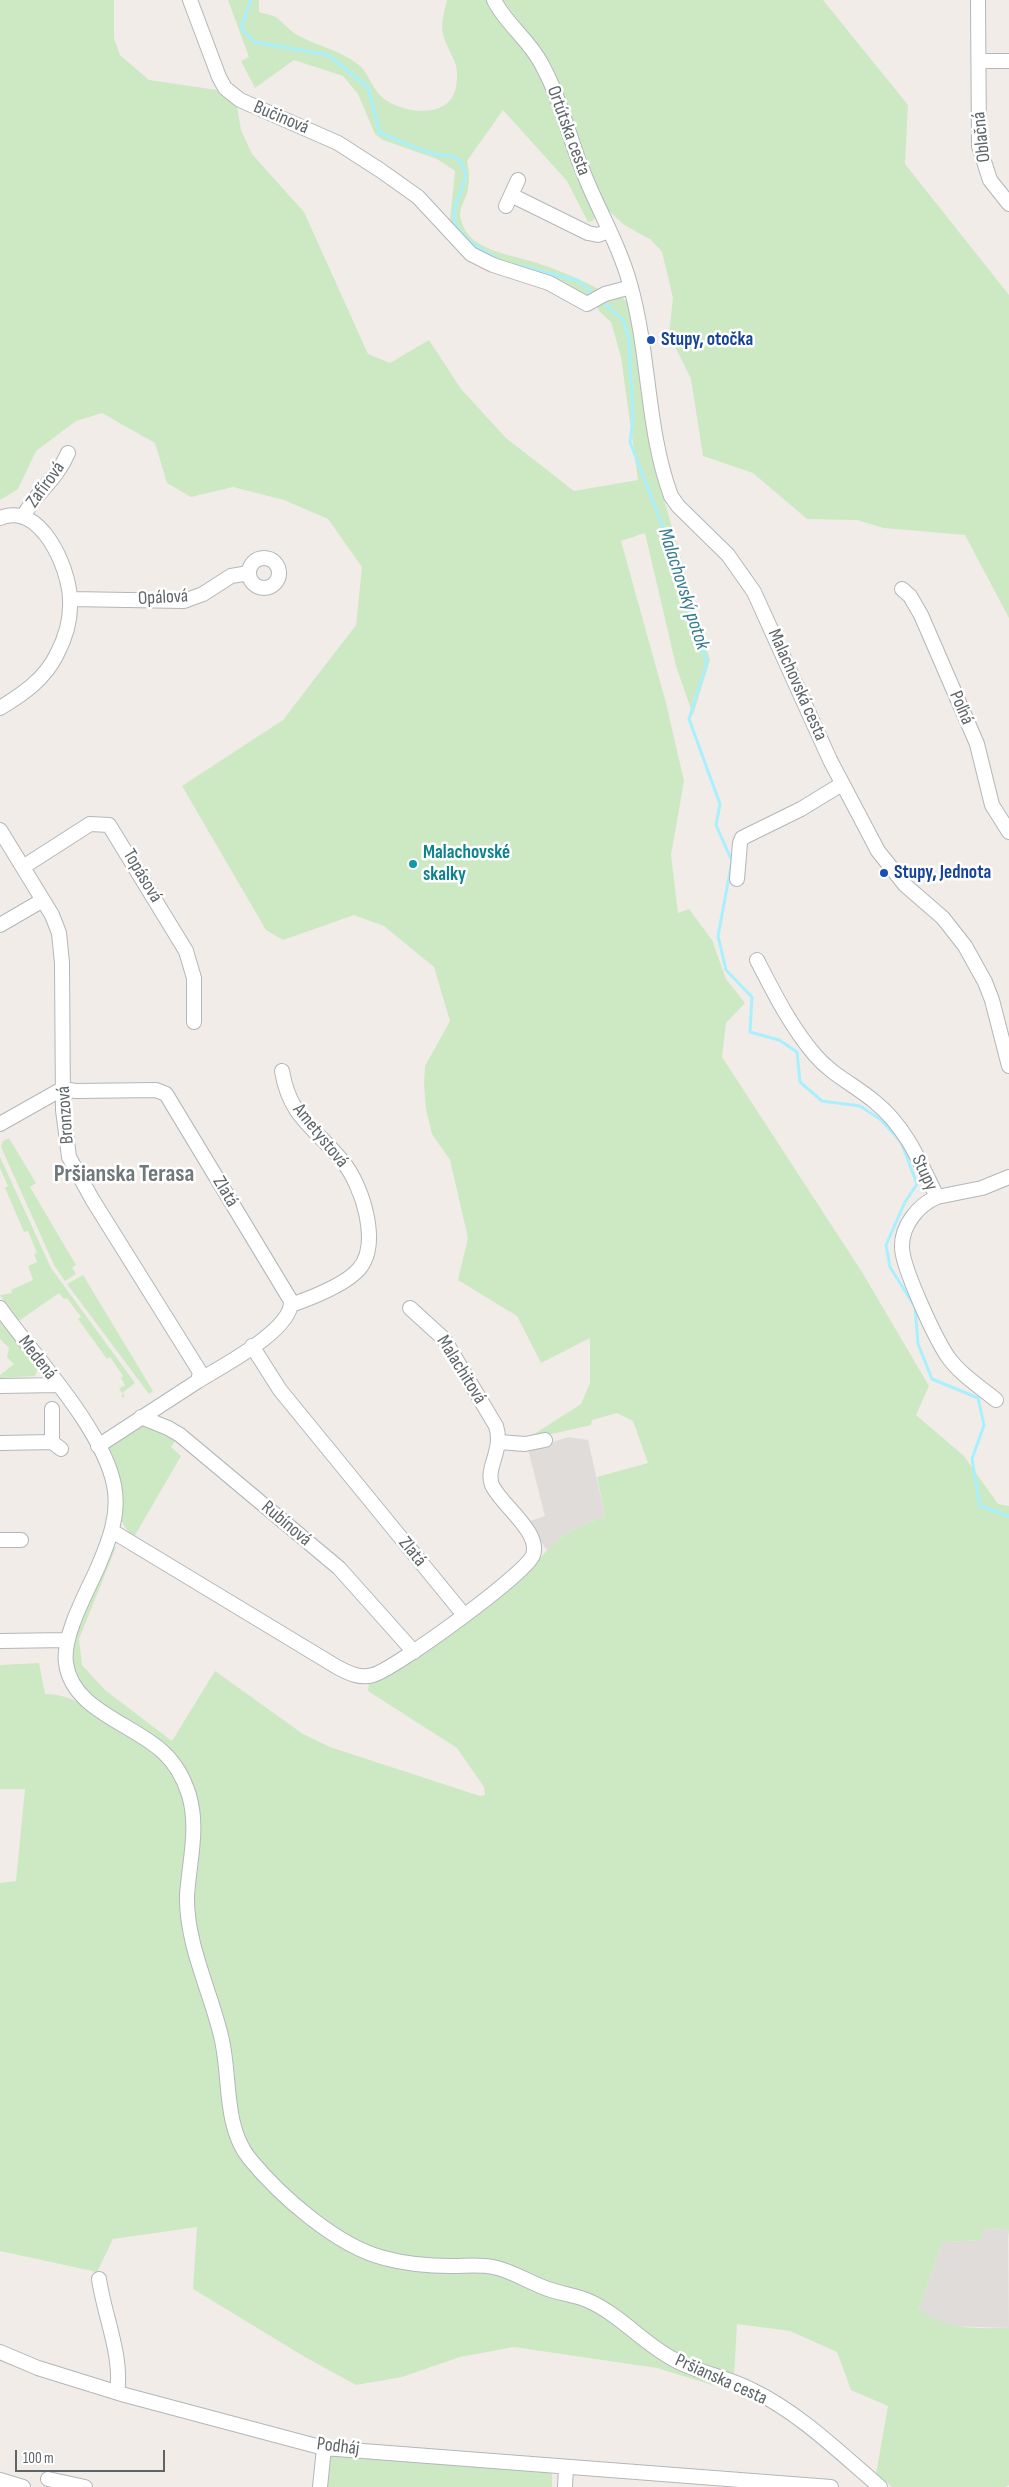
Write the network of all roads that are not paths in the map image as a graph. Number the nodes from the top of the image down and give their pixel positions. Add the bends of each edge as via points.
1 (190, 0) edge
2 (494, 0) edge
3 (978, 0) edge
4 (978, 61) junction
5 (1009, 61) edge
6 (518, 180) dead end
7 (1009, 204) edge
8 (610, 231) junction
9 (626, 271) joint
10 (631, 287) junction
11 (68, 453) dead end
12 (23, 517) junction
13 (0, 518) edge
14 (249, 573) dead end
15 (902, 589) dead end
16 (70, 599) junction
17 (0, 708) edge
18 (842, 784) junction
19 (0, 830) edge
20 (1009, 832) edge
21 (5, 849) edge
22 (23, 867) junction
23 (737, 879) dead end
24 (43, 900) junction
25 (0, 925) edge
26 (757, 960) dead end
27 (194, 1022) dead end
28 (1009, 1066) edge
29 (282, 1071) dead end
30 (62, 1089) junction
31 (0, 1124) edge
32 (1009, 1178) edge
33 (937, 1197) junction
34 (291, 1305) junction
35 (0, 1308) edge
36 (410, 1308) dead end
37 (252, 1346) junction
38 (198, 1381) junction
39 (58, 1385) junction
40 (0, 1386) edge
41 (996, 1400) dead end
42 (52, 1409) dead end
43 (141, 1417) junction
44 (545, 1440) dead end
45 (0, 1442) edge
46 (499, 1442) junction
47 (98, 1446) junction
48 (112, 1531) junction
49 (0, 1540) edge
50 (21, 1540) dead end
51 (464, 1615) junction
52 (68, 1640) junction
53 (0, 1641) edge
54 (414, 1652) junction
55 (99, 2279) dead end
56 (0, 2352) edge
57 (117, 2392) junction
58 (324, 2448) junction
59 (566, 2467) junction
60 (48, 2479) dead end
61 (0, 2480) edge
62 (872, 2485) edge
63 (23, 2487) edge
64 (85, 2487) edge
65 (320, 2487) edge
66 (565, 2487) edge
67 (831, 2487) edge

1 - 10 street, Bučinová via 225,88 235,96 338,143 418,197 471,254 493,265 549,283 587,304
2 - 8 street, Ortútska cesta via 546,73 581,168
3 - 4 street, Oblačná
4 - 5 street
4 - 7 street, Oblačná via 981,158 990,180
6 - 8 street via 508,201 588,233
8 - 9 street, Ortútska cesta
9 - 10 street, Malachovská cesta
10 - 18 street, Malachovská cesta via 645,356 652,421 671,496 728,555 754,592
11 - 12 street, Zafírová via 56,475
12 - 13 street, Zafírová
12 - 16 street, Zafírová via 37,525 55,549 67,579
14 - 16 street, Opálová via 231,576 203,594 184,601
15 - 20 street, Poľná via 910,596 925,624 977,744 992,805
16 - 17 street via 65,634 51,666 25,692
18 - 23 street via 801,809 742,838
18 - 28 street, Malachovská cesta via 892,871 954,929 965,946 992,1000
19 - 21 street, Bronzová
21 - 22 street, Bronzová
22 - 24 street, Bronzová
22 - 27 street, Topásová via 90,824 109,825 186,951 194,978
24 - 25 street
24 - 30 street, Bronzová via 56,924 62,953
26 - 33 street, Stupy via 780,1005 814,1054 874,1101 903,1131
29 - 34 street, Ametystová via 294,1108 351,1174 364,1206 368,1232 366,1255 358,1270 341,1282
30 - 31 street
30 - 34 street, Zlatá via 162,1091 171,1100
30 - 38 street, Bronzová via 69,1157 199,1368
32 - 33 street via 982,1188
33 - 41 street, Stupy via 923,1205 908,1225 902,1248 905,1260 930,1323 948,1356
34 - 37 street via 276,1329
35 - 39 street, Medená
36 - 46 street, Malachitová via 444,1339 496,1426
37 - 38 street
37 - 51 street, Zlatá via 280,1390
38 - 43 street
39 - 40 street, Medená
39 - 47 street, Pršianska cesta
42 - 45 street via 56,1446
43 - 47 street
43 - 54 street, Rubínová via 180,1435 339,1568
44 - 46 street via 525,1444
46 - 51 street via 491,1471 492,1484 531,1537 533,1555 525,1567
47 - 48 street, Pršianska cesta via 108,1464 115,1488
48 - 52 street, Pršianska cesta
48 - 54 street via 348,1673 370,1676
49 - 50 street
51 - 54 street
52 - 53 street
52 - 62 street, Pršianska cesta via 66,1663 76,1688 90,1703 165,1754 181,1775 190,1798 194,1826 187,1897 190,1924 223,2045 230,2107 238,2139 248,2156 276,2187 349,2245 379,2257 410,2264 493,2267 590,2302 671,2358 750,2388 773,2402 812,2429
55 - 57 street via 117,2363
56 - 57 street, Podháj via 38,2368
57 - 58 street, Podháj
58 - 59 street, Podháj
58 - 65 street
59 - 66 street
59 - 67 street, Podháj
60 - 64 street
61 - 63 street

